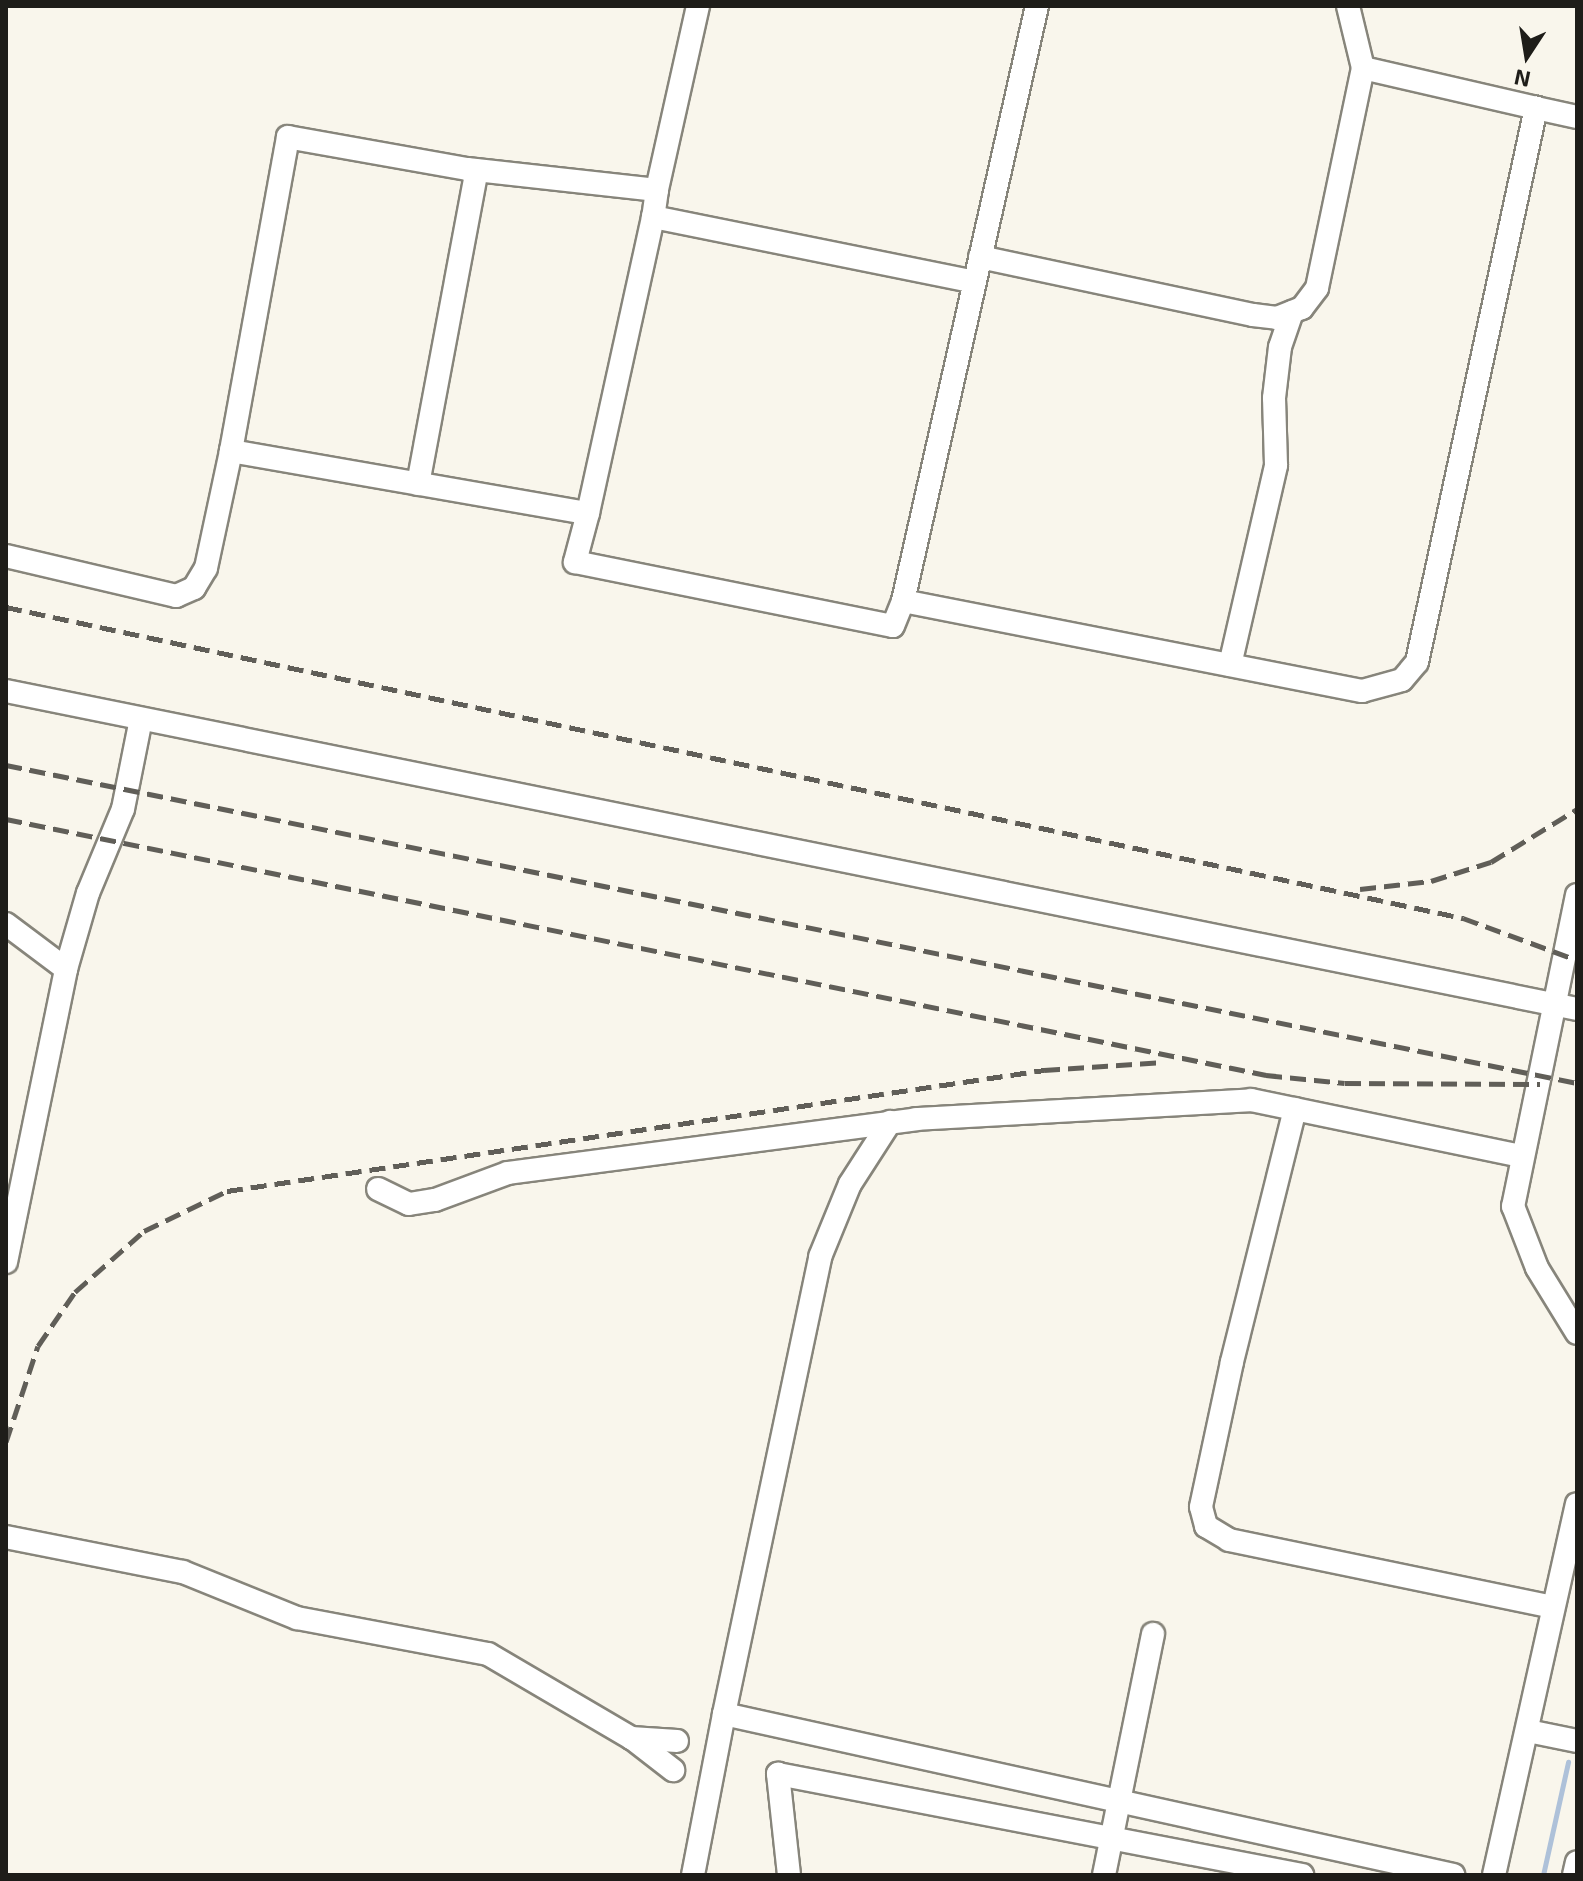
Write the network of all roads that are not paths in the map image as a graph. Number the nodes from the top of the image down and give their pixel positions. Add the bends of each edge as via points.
1 (698, 6) edge
2 (1037, 6) edge
3 (1348, 6) edge
4 (1363, 68) junction
5 (1536, 108) junction
6 (1577, 117) edge
7 (477, 170) junction
8 (657, 190) junction
9 (653, 217) junction
10 (980, 257) junction
11 (975, 282) junction
12 (1292, 312) junction
13 (231, 451) junction
14 (418, 484) junction
15 (588, 513) junction
16 (6, 556) edge
17 (903, 601) junction
18 (1230, 665) junction
19 (6, 691) edge
20 (141, 719) junction
21 (1577, 895) edge
22 (6, 924) edge
23 (66, 969) junction
24 (1554, 1005) junction
25 (1577, 1009) edge
26 (1295, 1109) junction
27 (890, 1122) junction
28 (1522, 1156) junction
29 (378, 1189) dead end
30 (6, 1262) edge
31 (1577, 1333) edge
32 (1577, 1504) edge
33 (6, 1537) edge
34 (1553, 1607) junction
35 (1153, 1634) dead end
36 (724, 1714) junction
37 (1528, 1731) junction
38 (631, 1738) junction
39 (677, 1741) dead end
40 (1577, 1741) edge
41 (673, 1770) dead end
42 (1119, 1799) junction
43 (1111, 1838) junction
44 (1577, 1862) edge
45 (693, 1875) edge
46 (789, 1875) edge
47 (1104, 1875) edge
48 (1302, 1875) edge
49 (1453, 1875) edge
50 (1494, 1875) edge
51 (1574, 1875) edge

1 - 8 lane
2 - 10 lane
3 - 4 lane
4 - 5 lane
4 - 12 lane via 1317,288
5 - 6 lane
5 - 18 lane via 1417,662 1402,680 1362,691
7 - 8 lane
7 - 13 lane via 288,137
7 - 14 lane
8 - 9 lane
9 - 11 lane
9 - 15 lane
10 - 11 lane
10 - 12 lane via 1253,315 1277,318
11 - 17 lane
12 - 18 lane via 1280,347 1274,398 1276,465
13 - 14 lane
13 - 16 lane via 206,568 185,592 176,596
14 - 15 lane
15 - 17 lane via 575,562 893,626
17 - 18 lane
19 - 20 lane
20 - 23 lane via 123,809 88,893
20 - 24 lane
21 - 24 lane
22 - 23 lane
23 - 30 lane
24 - 25 lane
24 - 28 lane
26 - 27 lane via 1251,1100
26 - 28 lane
26 - 34 lane via 1201,1507 1206,1526 1229,1540
27 - 29 lane via 508,1173 409,1204
27 - 36 lane via 850,1184 820,1257
28 - 31 lane via 1513,1206 1537,1268
32 - 34 lane
33 - 38 lane via 183,1572 297,1618 488,1654
34 - 37 lane
35 - 42 lane
36 - 42 lane
36 - 45 lane
37 - 40 lane
37 - 50 lane
38 - 39 lane
38 - 41 lane
42 - 43 lane
42 - 49 lane
43 - 46 lane via 778,1774
43 - 47 lane
43 - 48 lane
44 - 51 lane

